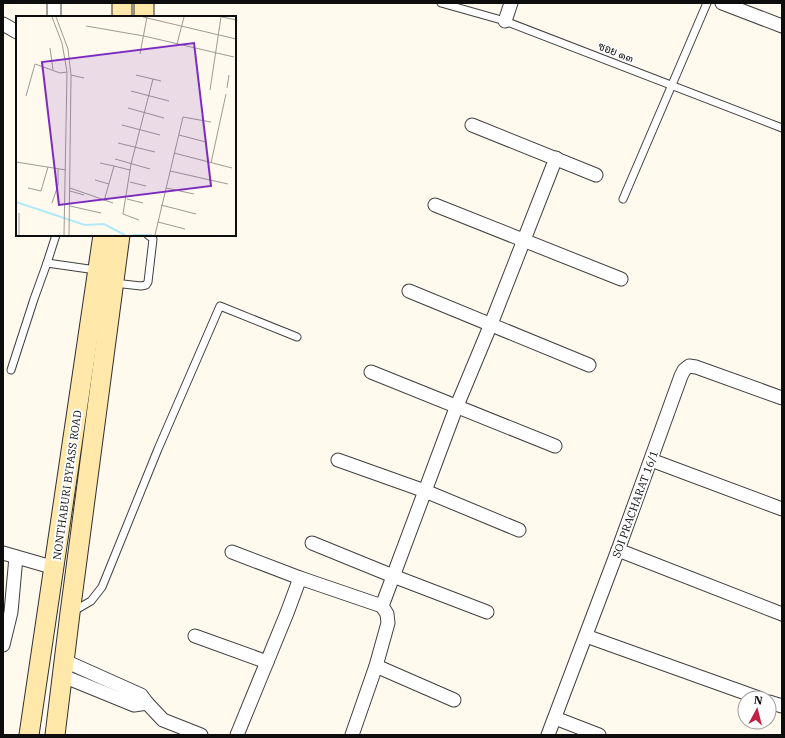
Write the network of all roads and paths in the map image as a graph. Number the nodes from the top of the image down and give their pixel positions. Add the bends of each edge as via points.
1 (54, 3) edge
2 (122, 3) edge
3 (144, 3) edge
4 (441, 3) edge
5 (511, 3) edge
6 (707, 3) edge
7 (722, 3) edge
8 (54, 16) edge
9 (122, 16) edge
10 (144, 16) edge
11 (505, 21) junction
12 (3, 24) edge
13 (782, 26) edge
14 (16, 31) edge
15 (672, 85) junction
16 (472, 125) dead end
17 (782, 128) edge
18 (556, 158) junction
19 (596, 175) dead end
20 (623, 200) dead end
21 (435, 204) dead end
22 (56, 236) edge
23 (103, 236) edge
24 (120, 236) edge
25 (149, 236) edge
26 (524, 240) junction
27 (47, 263) junction
28 (98, 271) junction
29 (621, 279) dead end
30 (114, 283) junction
31 (409, 291) dead end
32 (491, 324) junction
33 (297, 338) dead end
34 (589, 365) dead end
35 (11, 370) dead end
36 (371, 372) dead end
37 (782, 398) edge
38 (456, 408) junction
39 (554, 446) dead end
40 (338, 460) dead end
41 (651, 460) junction
42 (425, 492) junction
43 (782, 509) edge
44 (519, 530) dead end
45 (312, 543) dead end
46 (618, 550) junction
47 (232, 552) dead end
48 (3, 553) edge
49 (16, 557) junction
50 (55, 568) junction
51 (393, 576) junction
52 (300, 578) junction
53 (382, 606) junction
54 (487, 612) dead end
55 (70, 613) junction
56 (782, 614) edge
57 (195, 636) dead end
58 (586, 636) junction
59 (3, 645) edge
60 (267, 662) junction
61 (376, 666) junction
62 (64, 668) junction
63 (737, 690) edge
64 (454, 700) dead end
65 (555, 718) junction
66 (29, 735) edge
67 (55, 735) edge
68 (202, 735) edge
69 (237, 735) edge
70 (352, 735) edge
71 (548, 735) edge
72 (599, 735) edge

1 - 8 street
2 - 9 main road
3 - 10 main road
4 - 11 lane, ซอย ๑๓
5 - 11 street
6 - 15 lane
7 - 13 street
11 - 15 lane, ซอย ๑๓
12 - 14 street
15 - 17 lane, ซอย ๑๓
15 - 20 lane
16 - 18 street
18 - 19 street
18 - 26 street
21 - 26 street
22 - 27 lane
23 - 28 main road, NONTHABURI BYPASS ROAD
24 - 30 main road, NONTHABURI BYPASS ROAD
25 - 30 lane via 153,239 146,285
26 - 29 street
26 - 32 street
27 - 28 lane
27 - 35 lane
28 - 50 main road, NONTHABURI BYPASS ROAD
30 - 55 main road, NONTHABURI BYPASS ROAD
31 - 32 street
32 - 34 street
32 - 38 street
33 - 55 lane via 220,306 102,587 91,601
36 - 38 street
37 - 41 street, SOI PRACHARAT 16/1 via 689,366 681,376
38 - 39 street
38 - 42 street
40 - 42 street
41 - 43 street
41 - 46 street, SOI PRACHARAT 16/1
42 - 44 street
42 - 51 street
45 - 51 street
46 - 56 street
46 - 58 street, SOI PRACHARAT 16/1
47 - 52 street
48 - 49 street
49 - 50 street
49 - 59 street via 11,612
50 - 66 main road, NONTHABURI BYPASS ROAD
51 - 53 street
51 - 54 street
52 - 53 street
52 - 60 street
53 - 61 street via 387,614 388,623
55 - 62 main road, NONTHABURI BYPASS ROAD
57 - 60 street
58 - 63 street
58 - 65 street, SOI PRACHARAT 16/1
60 - 69 street
61 - 64 street
61 - 70 street
62 - 67 main road, NONTHABURI BYPASS ROAD
62 - 68 street via 141,695 164,720
65 - 71 street, SOI PRACHARAT 16/1
65 - 72 street

